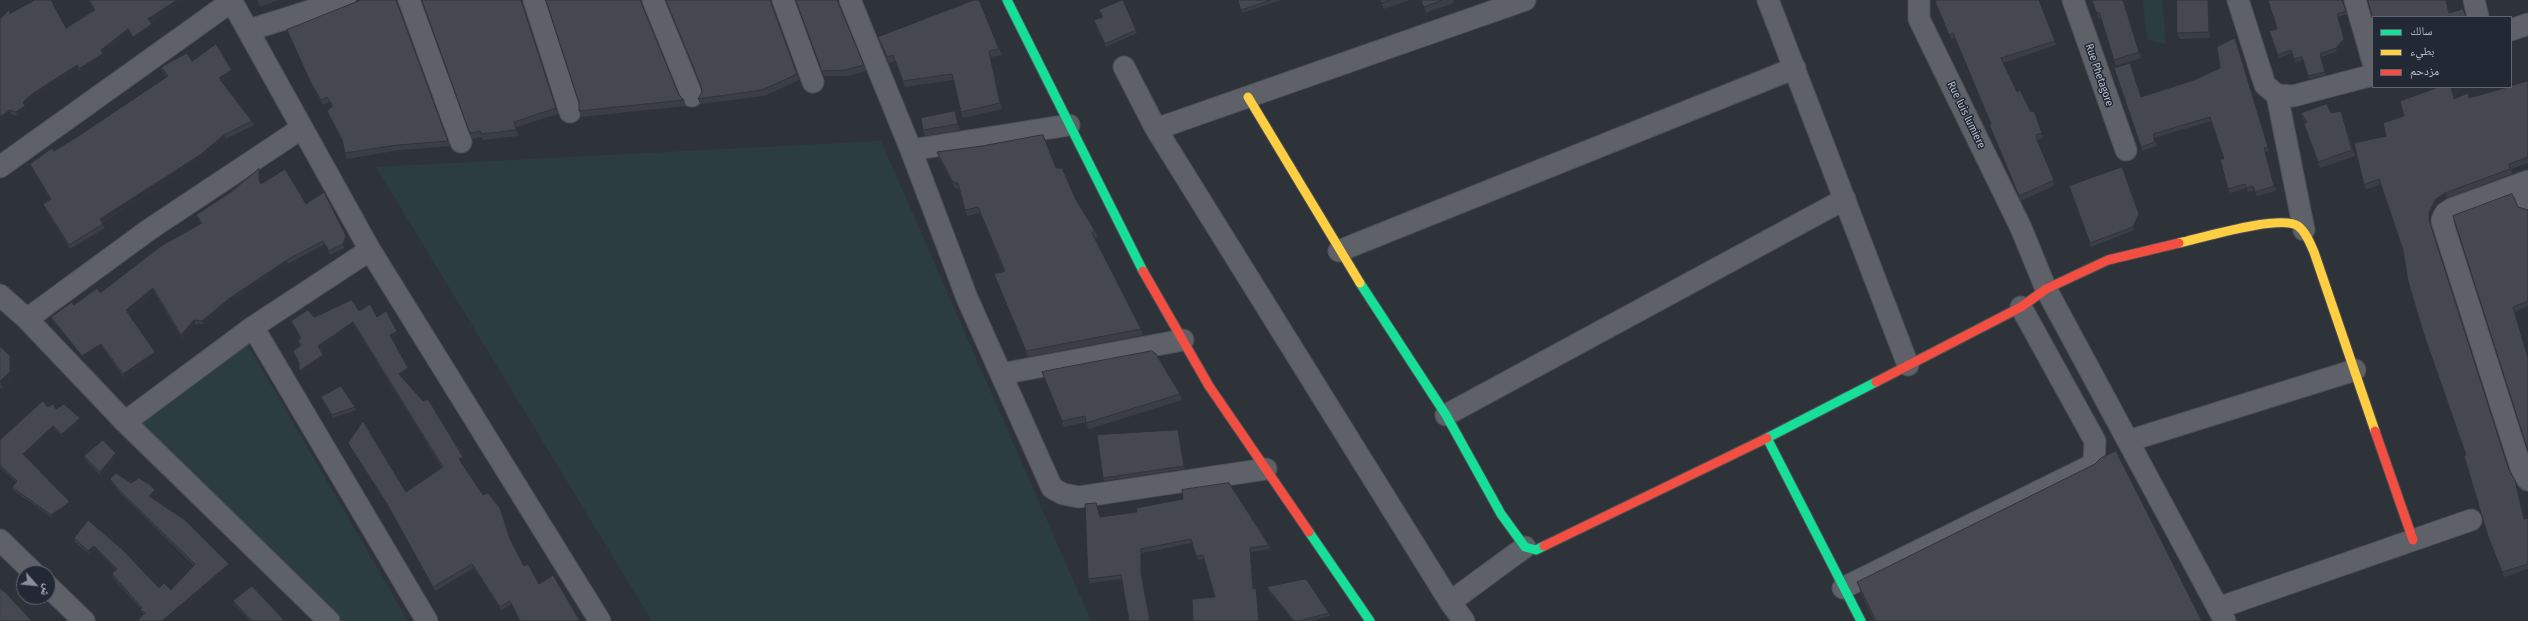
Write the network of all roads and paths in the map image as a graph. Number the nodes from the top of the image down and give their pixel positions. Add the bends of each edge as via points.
1 (345, 0) edge
2 (409, 0) edge
3 (534, 0) edge
4 (653, 0) edge
5 (783, 0) edge
6 (850, 0) edge
7 (1525, 0) edge
8 (1768, 0) edge
9 (1919, 0) edge
10 (2073, 0) edge
11 (2238, 0) edge
12 (2355, 0) edge
13 (2474, 0) edge
14 (231, 1) edge
15 (1009, 1) edge
16 (2478, 16) edge
17 (2528, 24) edge
18 (249, 30) junction
19 (2512, 30) edge
20 (2372, 59) edge
21 (1124, 67) dead end
22 (1794, 68) junction
23 (2372, 75) edge
24 (813, 82) dead end
25 (2278, 95) junction
26 (692, 96) dead end
27 (1248, 97) junction
28 (570, 112) dead end
29 (1069, 125) junction
30 (302, 128) junction
31 (1156, 129) junction
32 (461, 142) dead end
33 (911, 150) junction
34 (2126, 150) dead end
35 (0, 167) edge
36 (2525, 182) edge
37 (1845, 199) junction
38 (2528, 204) edge
39 (2304, 230) junction
40 (370, 250) junction
41 (1339, 251) junction
42 (2046, 289) junction
43 (0, 295) edge
44 (2021, 307) junction
45 (27, 319) junction
46 (253, 327) junction
47 (1183, 340) junction
48 (1908, 365) junction
49 (2355, 370) junction
50 (1001, 374) junction
51 (1446, 415) junction
52 (124, 422) junction
53 (1767, 438) junction
54 (2128, 441) junction
55 (1266, 469) junction
56 (2528, 480) edge
57 (2471, 520) dead end
58 (0, 540) edge
59 (2413, 540) junction
60 (1525, 546) junction
61 (26, 565) edge
62 (1844, 588) junction
63 (56, 594) edge
64 (1450, 602) junction
65 (2222, 615) edge
66 (84, 621) edge
67 (329, 621) edge
68 (427, 621) edge
69 (600, 621) edge
70 (1370, 621) edge
71 (1464, 621) edge
72 (1861, 621) edge

1 - 18 street
2 - 32 street
3 - 28 street
4 - 26 street
5 - 24 street
6 - 33 street
7 - 27 street
8 - 22 street
9 - 42 street, Rue luis lumiere via 1919,19 2020,228
10 - 34 street, Rue Phetagore
11 - 25 street via 2266,85
12 - 20 street
13 - 16 street
14 - 18 street
14 - 35 street
15 - 29 street
17 - 19 street
18 - 30 street
21 - 31 street
22 - 37 street
22 - 41 street
23 - 25 street via 2293,96
25 - 39 street
27 - 31 street
27 - 41 street
29 - 33 street
29 - 47 street via 1130,250
30 - 40 street
30 - 45 street via 150,228
31 - 64 street
33 - 50 street via 967,298
36 - 38 street
36 - 56 street via 2451,209 2444,214 2442,221 2522,471
37 - 48 street
37 - 51 street
39 - 42 street via 2289,221 2265,223 2108,260
39 - 49 street
40 - 46 street
40 - 69 street
41 - 51 street
42 - 44 street
42 - 54 street, Rue luis lumiere
43 - 45 street
44 - 48 street
44 - 62 street via 2095,441 2094,464
45 - 52 street
46 - 52 street
46 - 68 street
47 - 50 street
47 - 55 street via 1209,386
48 - 53 street
49 - 54 street
49 - 59 street
50 - 55 street via 1052,488 1063,494 1079,497
51 - 60 street via 1501,514
52 - 67 street
53 - 60 street via 1536,550
53 - 62 street
54 - 65 street, Rue luis lumiere
55 - 70 street
57 - 59 street
58 - 61 street
59 - 65 street
60 - 64 street
62 - 72 street
63 - 66 street
64 - 71 street

